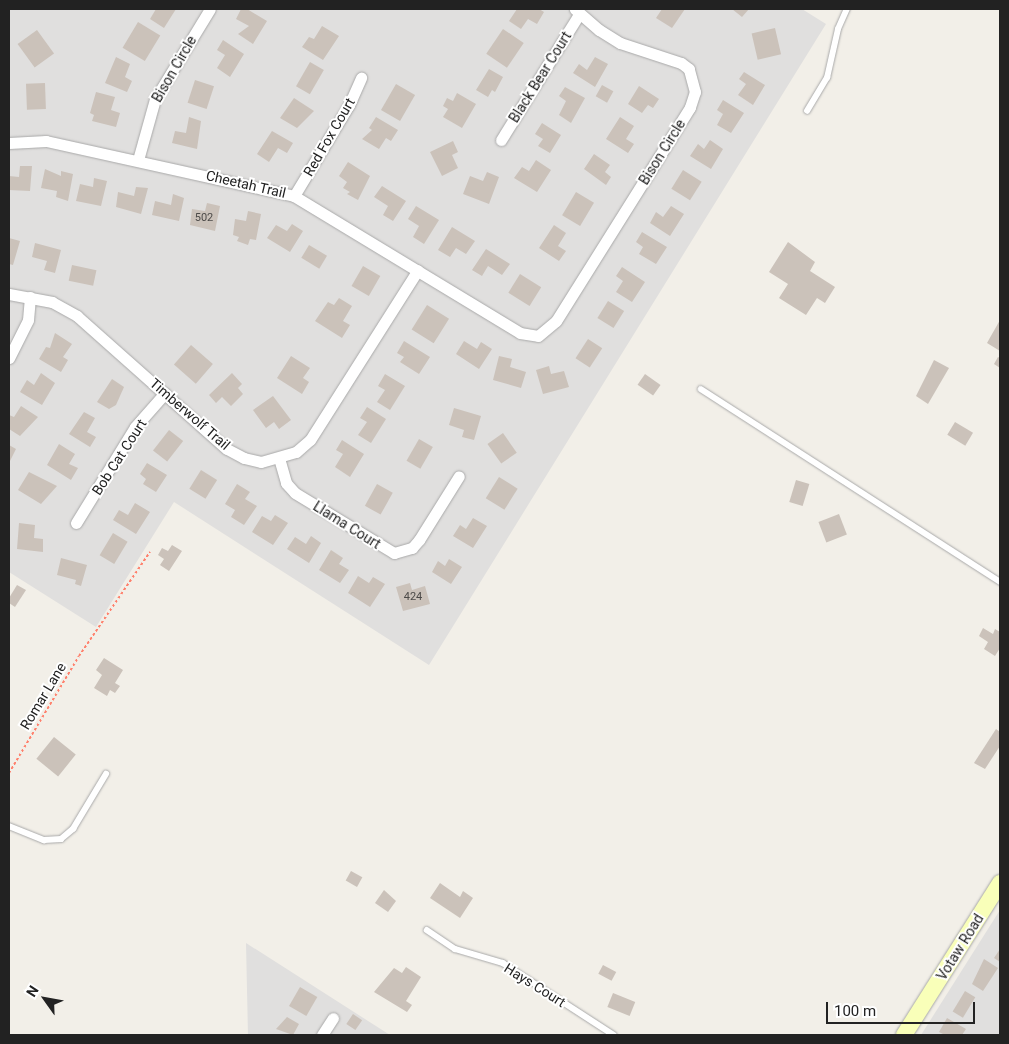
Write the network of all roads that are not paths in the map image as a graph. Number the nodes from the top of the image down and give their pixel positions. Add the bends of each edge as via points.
1 (210, 9) edge
2 (847, 9) edge
3 (577, 11) edge
4 (361, 78) dead end
5 (807, 111) dead end
6 (501, 140) dead end
7 (9, 143) edge
8 (138, 160) junction
9 (294, 196) junction
10 (418, 270) junction
11 (9, 294) edge
12 (30, 297) junction
13 (538, 336) joint
14 (9, 358) edge
15 (701, 389) dead end
16 (166, 393) junction
17 (279, 458) junction
18 (459, 476) dead end
19 (76, 523) dead end
20 (1000, 582) edge
21 (106, 774) dead end
22 (9, 826) edge
23 (1000, 883) edge
24 (427, 930) dead end
25 (334, 1018) dead end
26 (322, 1035) edge
27 (614, 1035) edge
28 (904, 1035) edge

1 - 8 street, Bison Circle via 155,99
2 - 5 lane via 838,29 827,78
3 - 6 street, Black Bear Court
3 - 13 street, Bison Circle via 620,43 682,64 689,69 695,92 690,107 556,321
4 - 9 street, Red Fox Court via 349,105
7 - 8 street, Cheetah Trail via 46,141
8 - 9 street, Cheetah Trail
9 - 10 street, Cheetah Trail
10 - 13 street, Cheetah Trail via 520,333
10 - 17 street, Timberwolf Trail via 321,426 296,452
11 - 12 street, Timberwolf Trail
12 - 14 street via 28,320
12 - 16 street, Timberwolf Trail via 52,302 77,316
15 - 20 lane
16 - 17 street, Timberwolf Trail via 227,448 261,462
16 - 19 street, Bob Cat Court via 135,428
17 - 18 street, Llama Court via 286,483 295,493 394,553 412,548 419,540
21 - 22 lane via 73,829 61,839 44,840
23 - 28 street, Votaw Road
24 - 27 lane, Hays Court via 455,949 503,963
25 - 26 street

